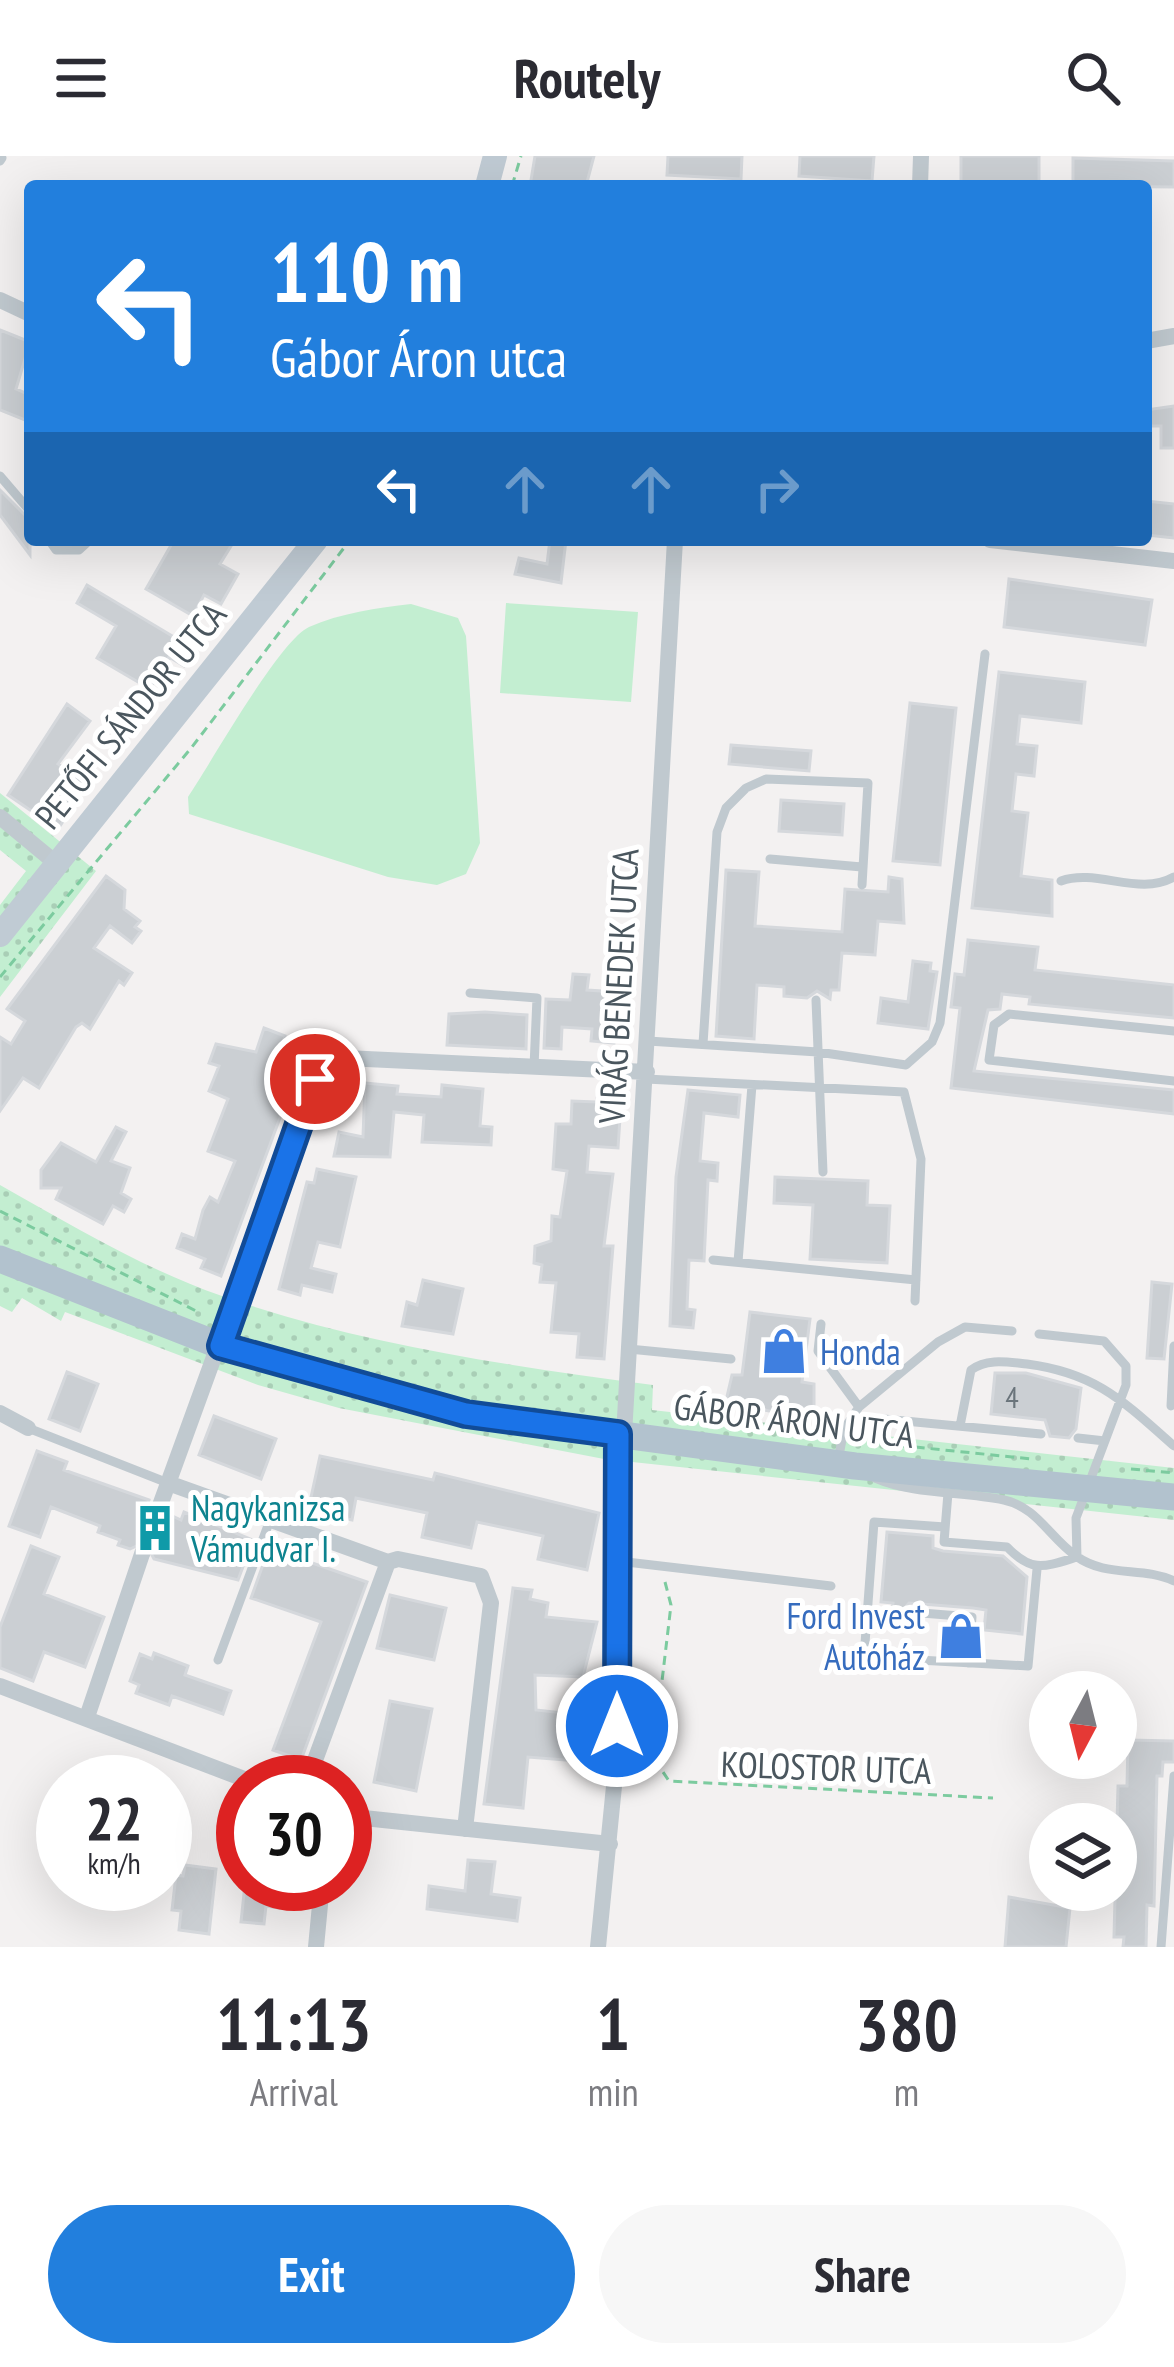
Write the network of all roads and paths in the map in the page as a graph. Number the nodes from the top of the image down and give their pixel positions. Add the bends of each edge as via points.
1 (0, 476) edge
2 (24, 504) edge
3 (53, 546) edge
4 (80, 546) edge
5 (311, 546) edge
6 (345, 546) edge
7 (675, 546) edge
8 (1043, 546) edge
9 (1174, 561) edge
10 (985, 655) dead end
11 (0, 817) edge
12 (770, 860) dead end
13 (57, 864) junction
14 (862, 867) junction
15 (1174, 877) edge
16 (1060, 881) dead end
17 (862, 885) dead end
18 (1155, 885) junction
19 (1174, 888) edge
20 (0, 935) edge
21 (0, 977) edge
22 (470, 993) dead end
23 (816, 1000) dead end
24 (1174, 1031) edge
25 (648, 1041) junction
26 (703, 1044) junction
27 (818, 1052) junction
28 (906, 1065) junction
29 (534, 1067) junction
30 (646, 1076) junction
31 (1174, 1081) edge
32 (752, 1085) junction
33 (820, 1088) junction
34 (904, 1092) junction
35 (824, 1172) dead end
36 (0, 1211) edge
37 (0, 1259) edge
38 (713, 1259) dead end
39 (738, 1262) junction
40 (916, 1280) junction
41 (914, 1301) dead end
42 (821, 1324) dead end
43 (1012, 1331) dead end
44 (1039, 1334) dead end
45 (225, 1335) junction
46 (1174, 1346) edge
47 (629, 1349) junction
48 (731, 1359) dead end
49 (1121, 1399) junction
50 (1171, 1406) dead end
51 (855, 1412) junction
52 (0, 1413) edge
53 (960, 1426) junction
54 (28, 1428) joint
55 (1041, 1434) dead end
56 (621, 1435) junction
57 (797, 1435) dead end
58 (1078, 1438) dead end
59 (1105, 1441) junction
60 (1174, 1446) edge
61 (845, 1456) junction
62 (1049, 1461) dead end
63 (1174, 1473) edge
64 (1091, 1477) junction
65 (168, 1484) junction
66 (948, 1492) junction
67 (1174, 1497) edge
68 (158, 1511) tunnel mouth
69 (270, 1520) junction
70 (945, 1527) junction
71 (142, 1554) tunnel mouth
72 (1077, 1557) junction
73 (618, 1561) junction
74 (388, 1562) junction
75 (654, 1564) junction
76 (1037, 1569) junction
77 (1174, 1581) edge
78 (831, 1586) dead end
79 (909, 1612) dead end
80 (218, 1660) dead end
81 (968, 1663) junction
82 (0, 1686) edge
83 (87, 1717) junction
84 (317, 1755) edge
85 (216, 1768) edge
86 (1174, 1776) edge
87 (993, 1798) dead end
88 (372, 1819) edge
89 (465, 1829) junction
90 (610, 1844) junction
91 (319, 1911) edge
92 (316, 1947) edge
93 (598, 1947) edge
94 (1161, 1947) edge

1 - 2 lane
3 - 4 lane
5 - 13 street, PETŐFI SÁNDOR UTCA
6 - 21 path
7 - 25 street, VIRÁG BENEDEK UTCA
8 - 9 street
10 - 28 lane via 940,1023
11 - 13 street
12 - 14 lane
13 - 20 street, PETŐFI SÁNDOR UTCA
14 - 17 lane
14 - 26 lane via 868,783 775,778 731,801 717,832
15 - 18 lane
16 - 18 lane
18 - 19 lane
22 - 29 lane via 537,998
23 - 27 lane
24 - 31 lane via 1009,1014 994,1025 989,1060
25 - 26 lane
25 - 30 street, VIRÁG BENEDEK UTCA
26 - 27 lane
27 - 28 lane
27 - 33 lane
28 - 34 lane
29 - 30 street
29 - 45 street via 345,1058 325,1065
30 - 32 lane
30 - 47 street, VIRÁG BENEDEK UTCA
32 - 33 lane
32 - 39 lane
33 - 34 lane
33 - 35 lane
34 - 40 lane via 921,1159
36 - 45 path
37 - 45 main road, GÁBOR ÁRON UTCA
38 - 39 lane
39 - 40 lane
40 - 41 lane
42 - 51 lane via 818,1351
43 - 51 lane via 958,1329
44 - 49 lane via 1112,1344 1128,1376
45 - 56 main road, GÁBOR ÁRON UTCA via 466,1414
45 - 65 street
46 - 50 lane
47 - 48 lane
47 - 56 street, VIRÁG BENEDEK UTCA
49 - 53 lane via 1070,1370 986,1362 968,1377
49 - 59 lane
49 - 60 lane
51 - 53 lane
51 - 61 lane
52 - 54 street
53 - 55 lane
54 - 65 lane
56 - 61 main road, GÁBOR ÁRON UTCA
56 - 73 street, VIRÁG BENEDEK UTCA
57 - 61 path
58 - 59 lane
59 - 64 lane
61 - 62 path
61 - 64 main road, GÁBOR ÁRON UTCA
61 - 66 lane via 880,1481
63 - 64 path
64 - 67 main road, GÁBOR ÁRON UTCA
64 - 72 lane via 1074,1527
65 - 68 street
65 - 69 street
66 - 70 lane
66 - 72 lane via 1028,1510
69 - 74 street
69 - 80 lane
70 - 76 lane via 944,1542 1007,1547
70 - 81 lane via 874,1522 864,1657
71 - 83 street
72 - 76 lane
72 - 77 lane
73 - 75 lane
73 - 90 street, VIRÁG BENEDEK UTCA
74 - 84 street
74 - 89 street via 470,1572 490,1592
75 - 78 lane
75 - 87 path, KOLOSTOR UTCA via 671,1605 653,1757 669,1781
76 - 81 lane via 1028,1666
79 - 81 lane via 972,1617
82 - 83 street
83 - 85 street
86 - 94 lane
88 - 89 street
89 - 90 street
90 - 93 street, VIRÁG BENEDEK UTCA
91 - 92 street

